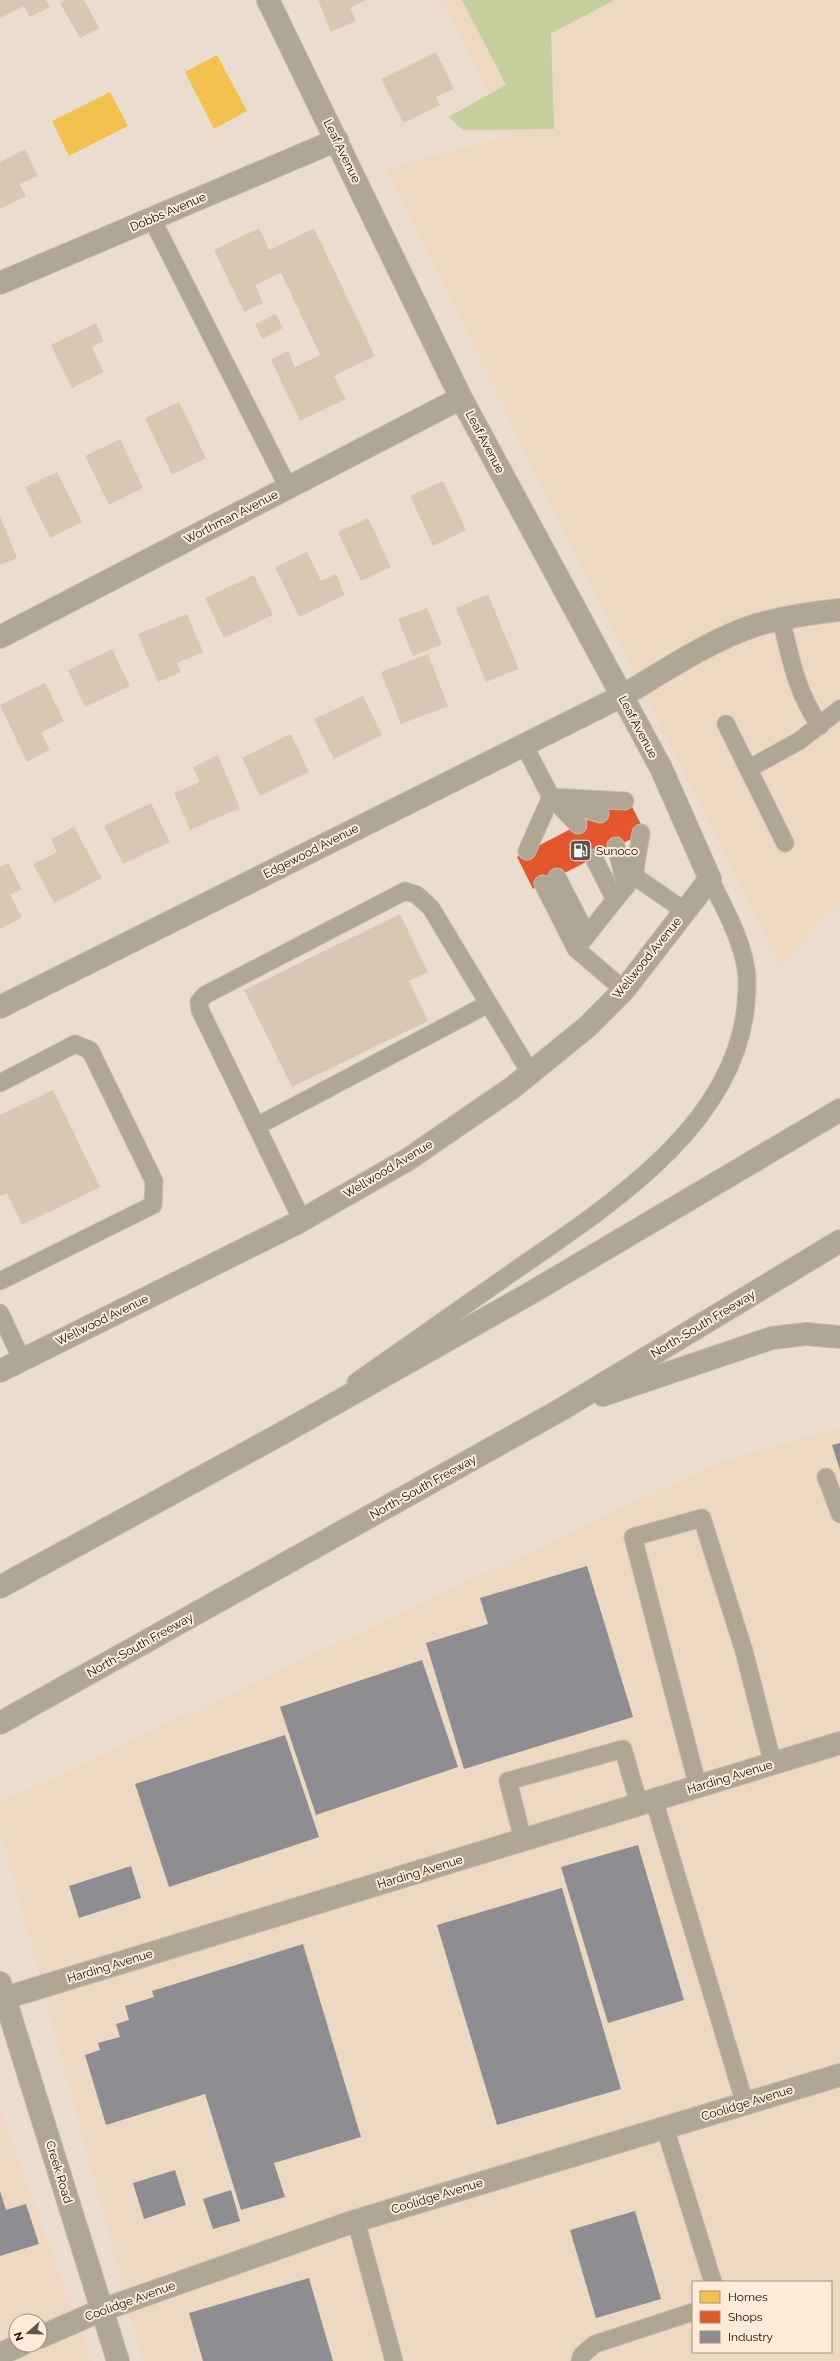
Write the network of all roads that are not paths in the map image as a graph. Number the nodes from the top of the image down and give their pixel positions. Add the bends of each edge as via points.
1 (268, 0) edge
2 (337, 140) junction
3 (152, 219) junction
4 (0, 283) edge
5 (461, 398) junction
6 (288, 487) junction
7 (840, 610) edge
8 (782, 619) junction
9 (0, 637) edge
10 (622, 696) junction
11 (840, 709) edge
12 (726, 724) dead end
13 (820, 726) junction
14 (524, 744) junction
15 (748, 769) junction
16 (551, 798) junction
17 (625, 801) dead end
18 (600, 814) dead end
19 (578, 825) dead end
20 (641, 833) dead end
21 (785, 843) dead end
22 (616, 846) dead end
23 (534, 848) dead end
24 (594, 858) dead end
25 (710, 879) junction
26 (625, 888) junction
27 (685, 911) junction
28 (587, 935) junction
29 (576, 948) junction
30 (624, 990) junction
31 (488, 1004) junction
32 (0, 1007) edge
33 (531, 1074) junction
34 (0, 1083) edge
35 (840, 1110) edge
36 (257, 1126) junction
37 (302, 1220) junction
38 (840, 1241) edge
39 (0, 1282) edge
40 (0, 1313) edge
41 (840, 1337) edge
42 (22, 1360) junction
43 (0, 1371) edge
44 (562, 1409) junction
45 (279, 1435) junction
46 (826, 1477) dead end
47 (840, 1514) edge
48 (0, 1587) edge
49 (0, 1723) edge
50 (840, 1743) edge
51 (772, 1764) junction
52 (698, 1787) junction
53 (647, 1802) junction
54 (523, 1840) junction
55 (2, 1994) edge
56 (840, 2075) edge
57 (745, 2104) junction
58 (665, 2128) junction
59 (356, 2221) junction
60 (714, 2281) edge
61 (102, 2310) junction
62 (692, 2312) edge
63 (48, 2334) edge
64 (118, 2361) edge
65 (394, 2361) edge
66 (580, 2361) edge

1 - 2 street, Leaf Avenue
2 - 3 street, Dobbs Avenue
2 - 5 street, Leaf Avenue
3 - 4 street, Dobbs Avenue
3 - 6 lane
5 - 6 street, Worthman Avenue
5 - 10 street, Leaf Avenue
6 - 9 street, Worthman Avenue
7 - 8 street, Edgewood Avenue
8 - 10 street, Edgewood Avenue via 756,626 702,649
8 - 13 lane via 805,704
10 - 14 street, Edgewood Avenue
10 - 25 street, Leaf Avenue via 660,768
11 - 13 lane
12 - 15 lane
13 - 15 lane
14 - 16 lane
14 - 32 street, Edgewood Avenue
15 - 21 lane
16 - 17 lane
16 - 18 lane
16 - 19 lane
16 - 23 lane
20 - 26 lane
22 - 26 lane
24 - 26 lane
25 - 27 street, Wellwood Avenue
25 - 45 lane via 743,953 747,989 740,1044 717,1093 703,1112 667,1153 614,1200
26 - 27 lane
26 - 28 lane
27 - 30 street, Wellwood Avenue
28 - 29 lane
28 - 29 lane via 550,880
29 - 30 lane
30 - 33 street, Wellwood Avenue via 587,1027
31 - 33 lane
31 - 36 lane
31 - 36 lane via 431,908 417,894 405,891 205,995 199,1002 200,1010
33 - 37 street, Wellwood Avenue via 407,1160
34 - 39 lane via 75,1044 90,1050 154,1181 153,1205
35 - 45 highway via 522,1298
36 - 37 lane
37 - 42 street, Wellwood Avenue
38 - 44 highway, North-South Freeway
40 - 42 lane
41 - 44 highway via 806,1334 772,1338
42 - 43 street, Wellwood Avenue
44 - 49 highway, North-South Freeway
45 - 48 highway
46 - 47 lane
50 - 51 street, Harding Avenue
51 - 52 street, Harding Avenue
51 - 52 lane via 744,1651 702,1518 633,1537
52 - 53 street, Harding Avenue
53 - 54 street, Harding Avenue
53 - 54 lane via 623,1749 508,1781
53 - 57 lane
54 - 55 street, Harding Avenue
55 - 61 street, Creek Road
56 - 57 street, Coolidge Avenue
57 - 58 street, Coolidge Avenue
58 - 59 street, Coolidge Avenue
58 - 60 lane
59 - 61 street, Coolidge Avenue
59 - 65 lane
61 - 63 street, Coolidge Avenue
61 - 64 street, Creek Road
62 - 66 lane via 596,2344 582,2355

